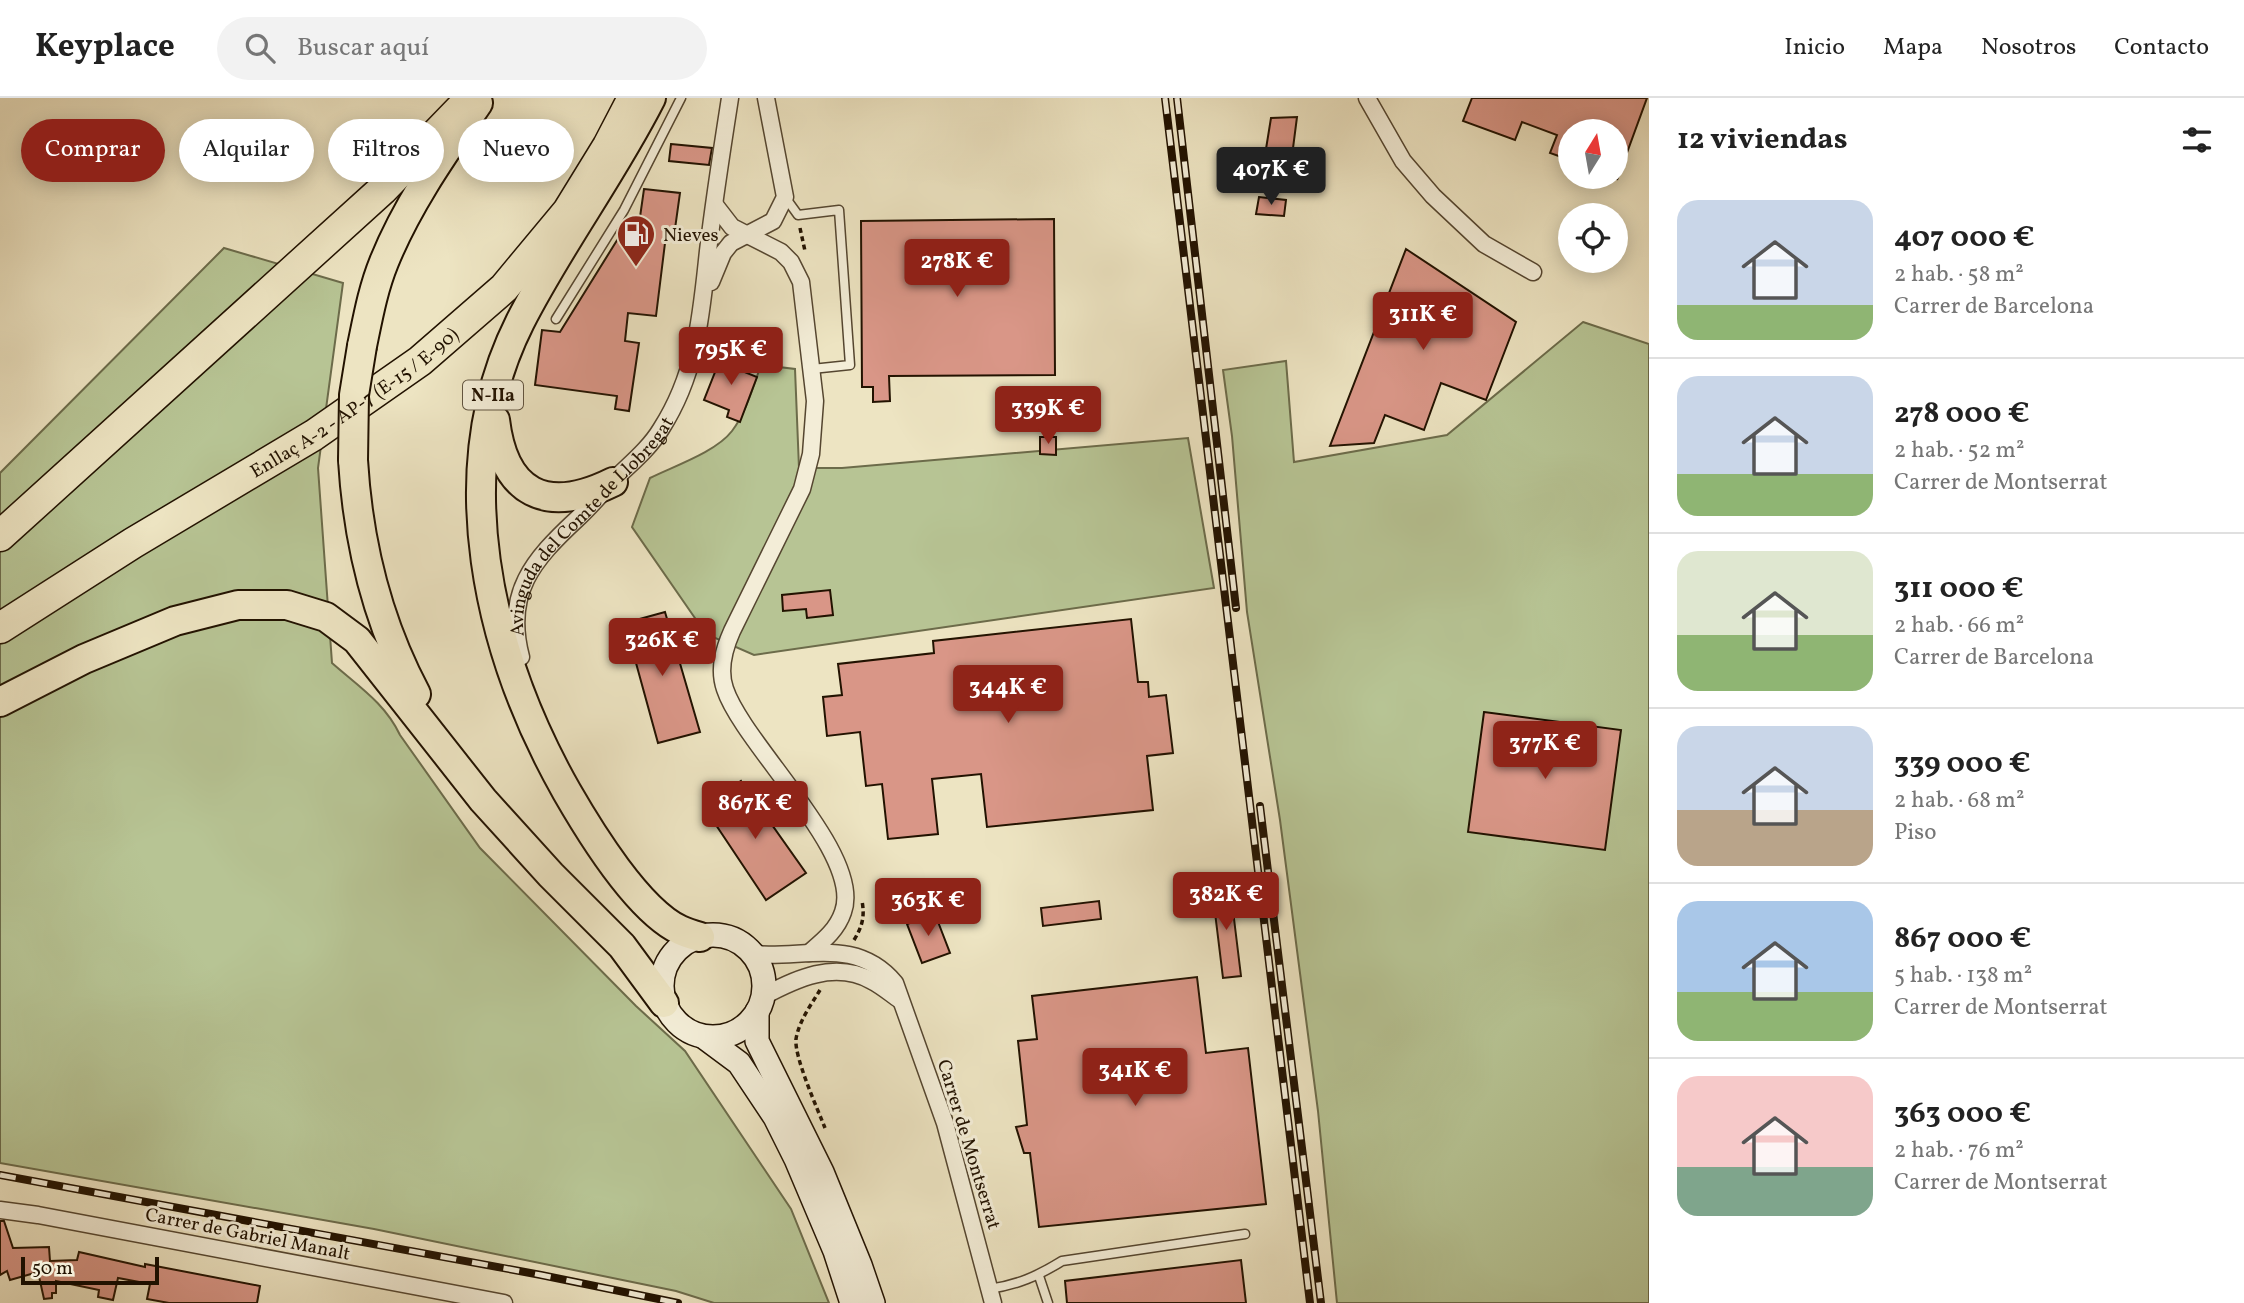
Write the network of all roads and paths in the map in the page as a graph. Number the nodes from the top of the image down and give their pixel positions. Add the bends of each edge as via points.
1 (471, 98) edge
2 (481, 98) edge
3 (633, 98) edge
4 (650, 98) edge
5 (681, 98) edge
6 (730, 98) edge
7 (766, 98) edge
8 (1367, 98) edge
9 (785, 197) junction
10 (715, 205) junction
11 (798, 215) junction
12 (747, 236) junction
13 (805, 253) dead end
14 (1533, 271) dead end
15 (705, 293) junction
16 (556, 319) dead end
17 (812, 369) junction
18 (492, 395) junction
19 (613, 482) junction
20 (0, 537) edge
21 (0, 628) edge
22 (0, 702) edge
23 (533, 723) junction
24 (474, 789) junction
25 (862, 898) dead end
26 (700, 937) junction
27 (809, 953) junction
28 (752, 954) junction
29 (844, 954) junction
30 (832, 972) junction
31 (900, 1000) junction
32 (664, 1003) junction
33 (760, 1005) junction
34 (704, 1037) junction
35 (825, 1128) dead end
36 (0, 1210) edge
37 (1245, 1234) dead end
38 (1039, 1276) junction
39 (991, 1296) edge
40 (483, 1301) edge
41 (504, 1303) edge
42 (852, 1303) edge
43 (873, 1303) edge
44 (1048, 1303) edge

1 - 20 highway via 382,190
2 - 24 highway, bridge via 423,185 384,263 372,298 354,395 353,460 359,527 384,625 415,693
3 - 21 highway, Enllaç A-2 - AP-7 (E-15 / E-90) via 568,211 504,288 420,361 314,435
4 - 18 highway, N-IIa via 534,296 509,345
5 - 16 lane via 624,210
6 - 10 street, Avinguda del Comte de Llobregat
7 - 9 street
8 - 14 street via 1404,161 1433,197 1484,244
9 - 11 lane
9 - 12 street, Avinguda del Comte de Llobregat via 773,221
10 - 12 street via 732,227
10 - 15 street, Avinguda del Comte de Llobregat
11 - 13 path
11 - 17 lane via 839,210 850,365
12 - 15 street, Avinguda del Comte de Llobregat via 731,243 723,253
12 - 17 street via 781,252 801,282
15 - 19 street, Avinguda del Comte de Llobregat via 690,367 676,404 659,433
17 - 27 street via 814,428 802,489 732,631 722,671 724,688 738,715 836,861 845,894 844,911 834,931
18 - 19 highway via 502,456 508,470 528,489 568,497
18 - 23 highway, N-IIa via 482,469 484,554 500,632
19 - 23 street, Avinguda del Comte de Llobregat via 540,555 524,581 516,620
22 - 24 highway via 84,659 175,621 238,605 286,605 326,617 356,640
23 - 26 highway, N-IIa via 585,824 620,872 656,914
24 - 32 highway via 622,946
25 - 29 path via 861,928
26 - 28 main road, N-IIa via 724,936
26 - 32 main road via 687,942 667,962
27 - 28 street, Carrer de Montserrat
27 - 29 street, Carrer de Montserrat
28 - 33 main road via 763,979
29 - 31 street, Carrer de Montserrat via 884,970 895,983
30 - 31 street via 858,975
30 - 33 street via 786,984
30 - 35 path via 801,1021 795,1042
31 - 39 street, Carrer de Montserrat via 945,1123
32 - 34 main road via 680,1025
33 - 34 main road via 750,1021 729,1035
33 - 43 main road via 757,1041 822,1172
34 - 42 main road via 739,1063 775,1117 835,1251
36 - 40 street, Carrer de Gabriel Manalt
37 - 38 lane via 1062,1261
38 - 39 lane
38 - 44 lane
40 - 41 street, Carrer de Gabriel Manalt

